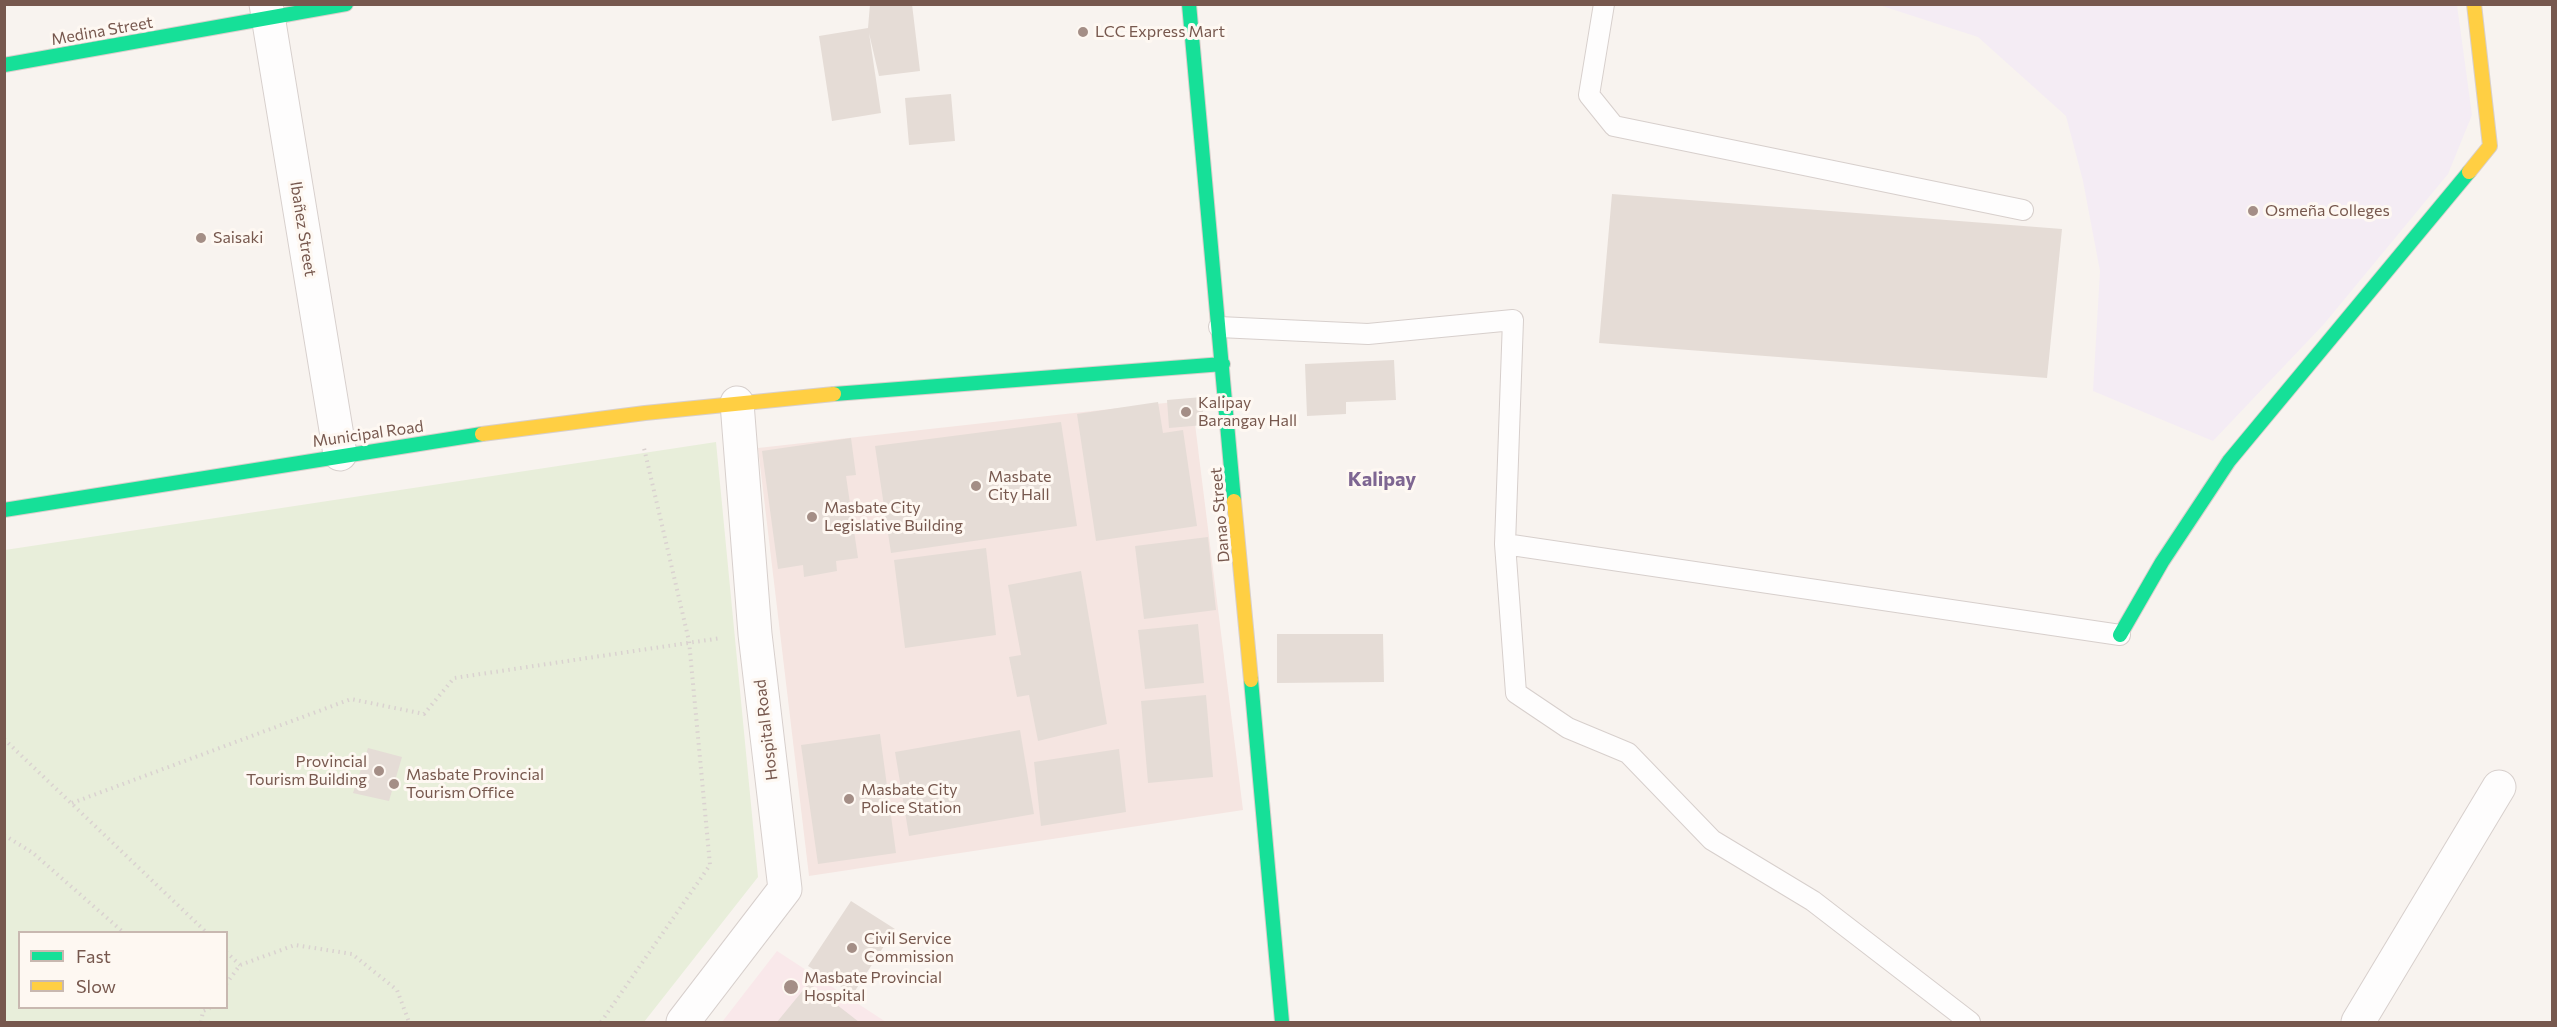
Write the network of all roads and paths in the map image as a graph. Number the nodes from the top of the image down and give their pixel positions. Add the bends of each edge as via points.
1 (346, 4) edge
2 (1189, 4) edge
3 (1604, 4) edge
4 (2474, 4) edge
5 (267, 12) edge
6 (4, 65) edge
7 (2023, 210) dead end
8 (1220, 327) junction
9 (1223, 364) junction
10 (737, 403) junction
11 (636, 415) junction
12 (340, 454) junction
13 (4, 510) edge
14 (1505, 544) junction
15 (755, 634) junction
16 (2120, 635) joint
17 (688, 641) junction
18 (4, 739) edge
19 (2499, 787) dead end
20 (72, 803) junction
21 (4, 835) edge
22 (121, 931) edge
23 (204, 931) edge
24 (228, 954) edge
25 (240, 965) junction
26 (228, 981) edge
27 (208, 1009) edge
28 (201, 1023) edge
29 (410, 1023) edge
30 (601, 1023) edge
31 (683, 1023) edge
32 (1282, 1023) edge
33 (1970, 1023) edge
34 (2358, 1023) edge

1 - 5 street, Medina Street
2 - 8 street, Danao Street
3 - 7 lane via 1589,95 1614,126
4 - 16 street via 2490,146 2229,461 2162,562
5 - 6 street, Medina Street
5 - 12 street, Ibañez Street
8 - 9 street, Danao Street
8 - 14 lane via 1368,334 1513,320
9 - 10 street, Municipal Road
9 - 32 street, Danao Street
10 - 11 street, Municipal Road
10 - 15 street, Hospital Road
11 - 12 street, Municipal Road
11 - 17 path
12 - 13 street, Municipal Road
14 - 16 lane
14 - 33 lane via 1516,693 1568,728 1628,753 1712,840 1813,901
15 - 17 path
15 - 31 street, Hospital Road via 785,889
17 - 20 path via 453,678 424,714 351,699
17 - 30 path via 710,865
18 - 20 path
19 - 34 street
20 - 23 path
21 - 22 path via 33,854
24 - 25 path
25 - 26 path
25 - 29 path via 295,945 352,954 397,990
27 - 28 path via 203,1011

